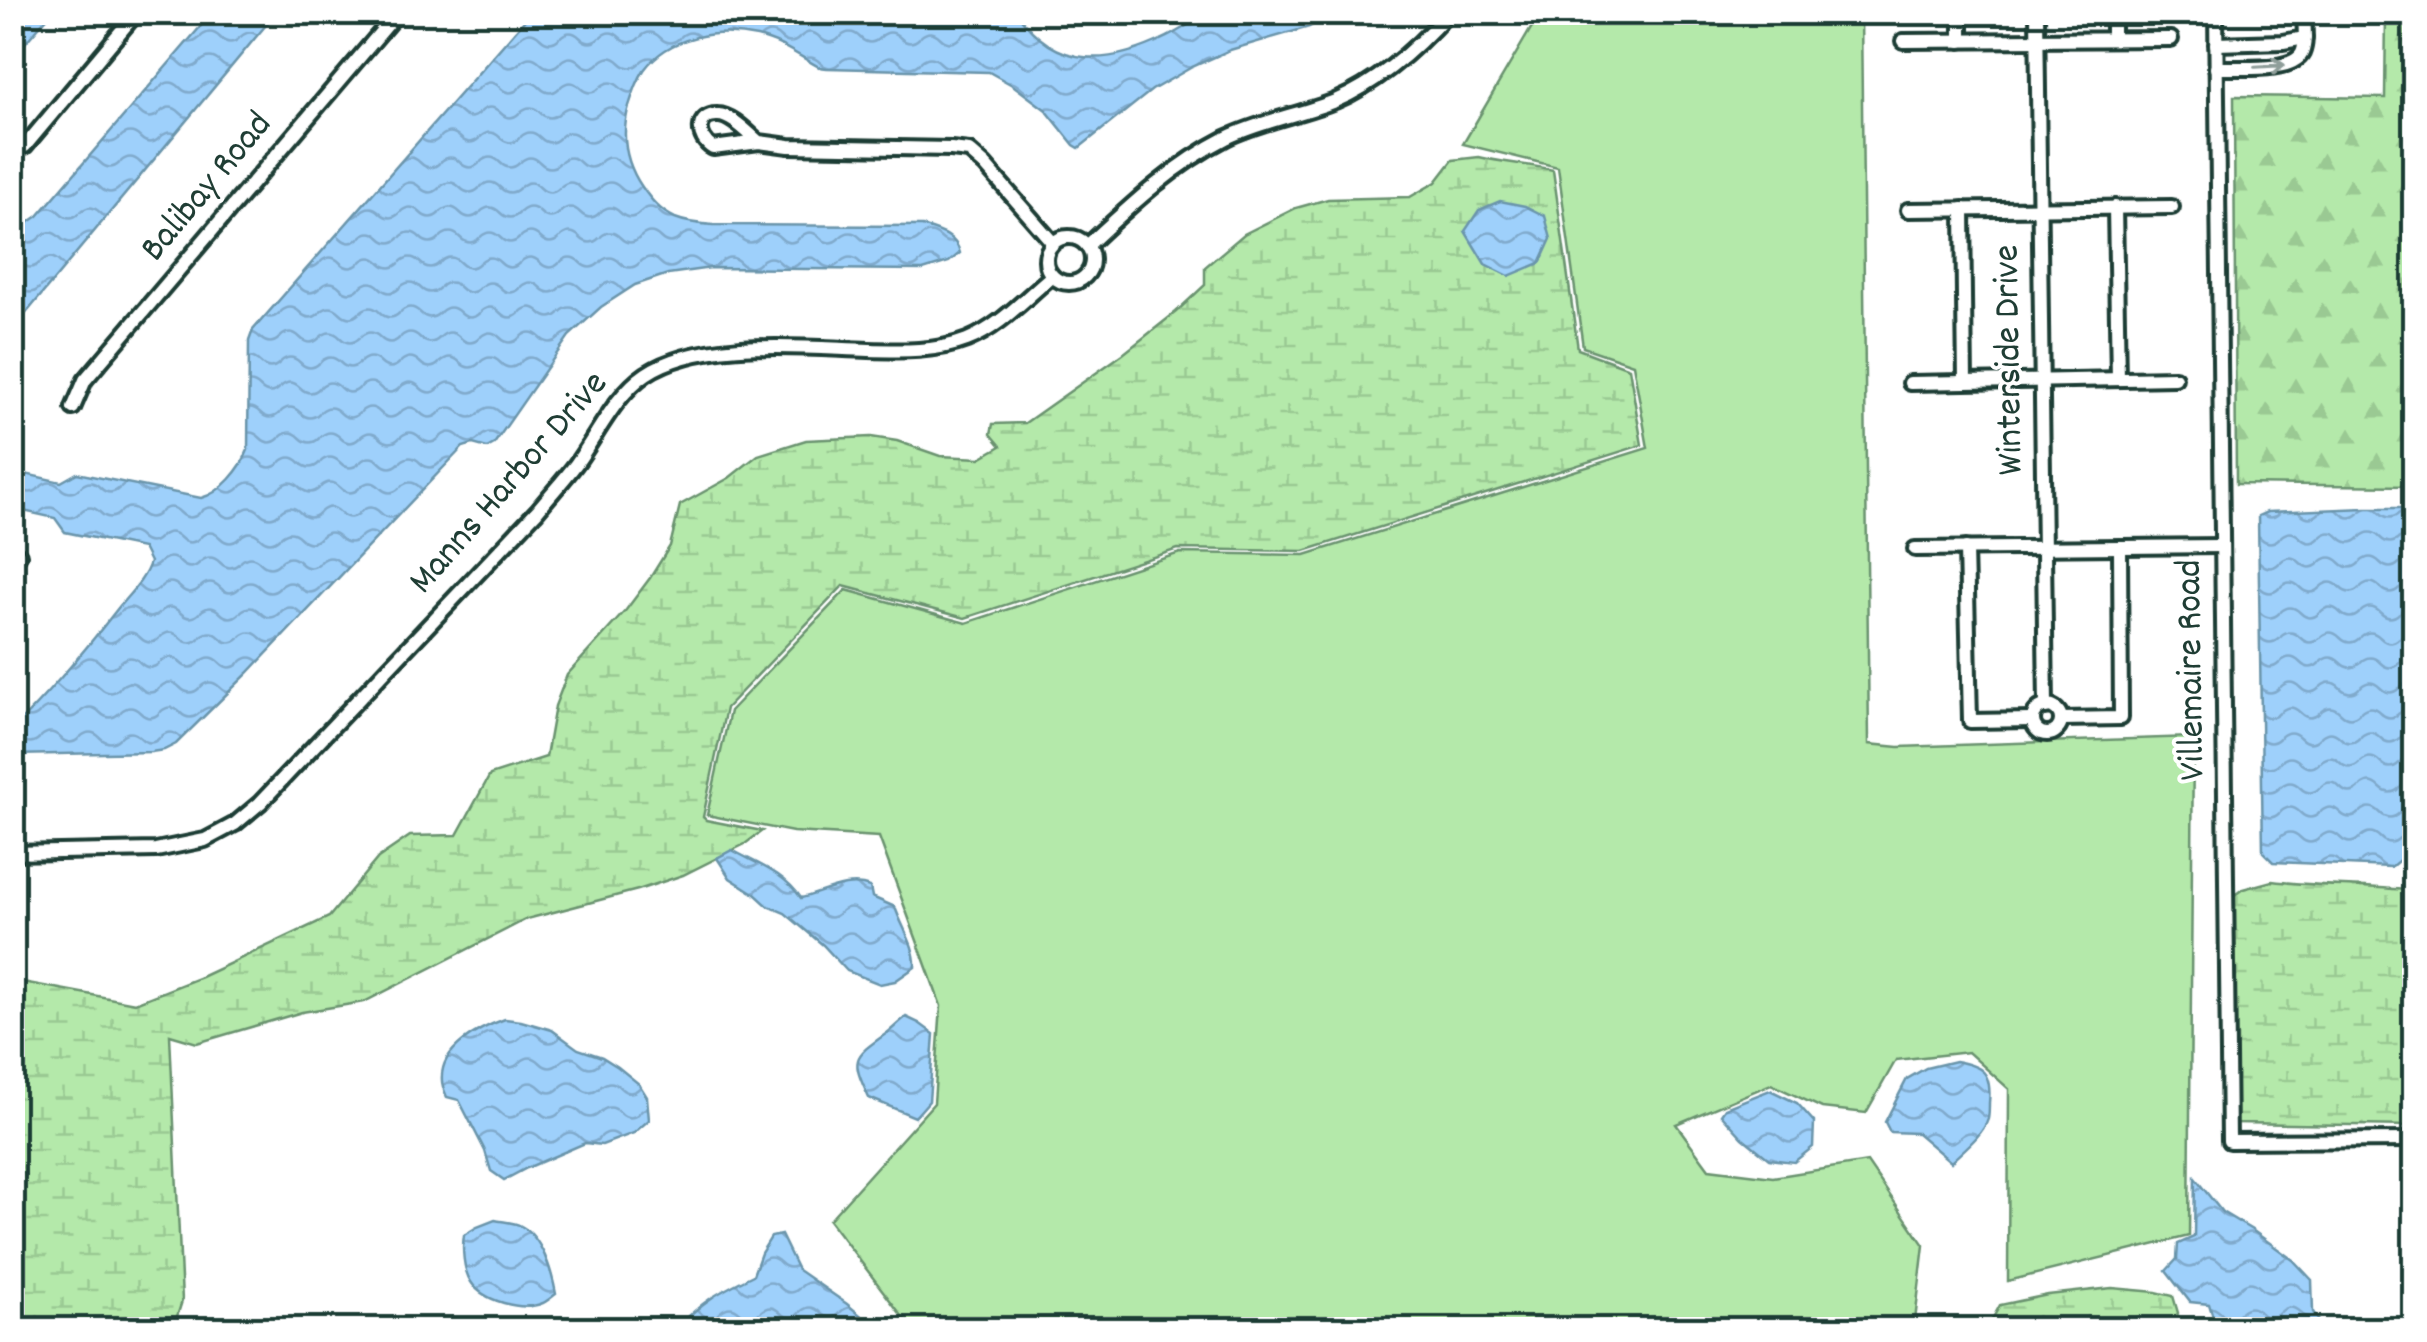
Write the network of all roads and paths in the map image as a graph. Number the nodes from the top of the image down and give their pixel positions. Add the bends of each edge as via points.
1 (137, 12) edge
2 (398, 12) edge
3 (1449, 12) edge
4 (1962, 12) edge
5 (2037, 12) edge
6 (2113, 12) edge
7 (2216, 12) edge
8 (2304, 12) edge
9 (2304, 38) junction
10 (2113, 39) junction
11 (2171, 39) dead end
12 (1962, 40) junction
13 (2038, 40) junction
14 (1903, 41) dead end
15 (2216, 44) junction
16 (2216, 68) junction
17 (759, 142) dead end
18 (24, 146) dead end
19 (2172, 207) dead end
20 (2040, 208) junction
21 (2116, 208) junction
22 (1963, 209) junction
23 (1908, 210) dead end
24 (1053, 243) junction
25 (1086, 246) junction
26 (1052, 276) junction
27 (2175, 378) dead end
28 (2118, 379) junction
29 (2042, 381) junction
30 (1965, 382) junction
31 (1910, 383) dead end
32 (74, 408) dead end
33 (2222, 546) junction
34 (2120, 547) junction
35 (1966, 548) junction
36 (2044, 548) junction
37 (1915, 549) dead end
38 (2046, 706) junction
39 (2034, 720) junction
40 (2061, 720) junction
41 (12, 853) edge
42 (2414, 1140) edge

1 - 18 street
2 - 32 street, Balibay Road via 84,380
3 - 25 street via 1420,44 1363,86 1227,138 1178,166
4 - 12 street
5 - 13 street, Winterside Drive
6 - 10 street
7 - 15 street, Villemaire Road
8 - 9 street
9 - 15 street
16 -> 9 street via 2294,63
10 - 11 street
10 - 13 street
12 - 13 street
12 - 14 street
13 - 20 street, Winterside Drive
15 - 16 street, Villemaire Road
16 - 33 street, Villemaire Road
17 - 24 street via 969,151
19 - 21 street
20 - 21 street
20 - 22 street
20 - 29 street, Winterside Drive
21 - 28 street
22 - 23 street
22 - 30 street
24 - 25 street via 1067,237
24 - 26 street via 1046,256
25 - 26 street via 1090,268 1081,280 1066,283
26 - 41 street, Manns Harbor Drive via 1000,322 943,348 717,349 674,358 621,398 538,511 235,824 206,840 156,850
27 - 28 street
28 - 29 street
29 - 30 street
29 - 36 street, Winterside Drive
30 - 31 street
33 - 34 street
33 - 42 street, Villemaire Road via 2229,1141
34 - 36 street
34 - 40 street via 2121,718
35 - 36 street
35 - 37 street
35 - 39 street via 1970,721
36 - 38 street, Winterside Drive
38 - 39 street
38 - 40 street
39 - 40 street via 2046,734

